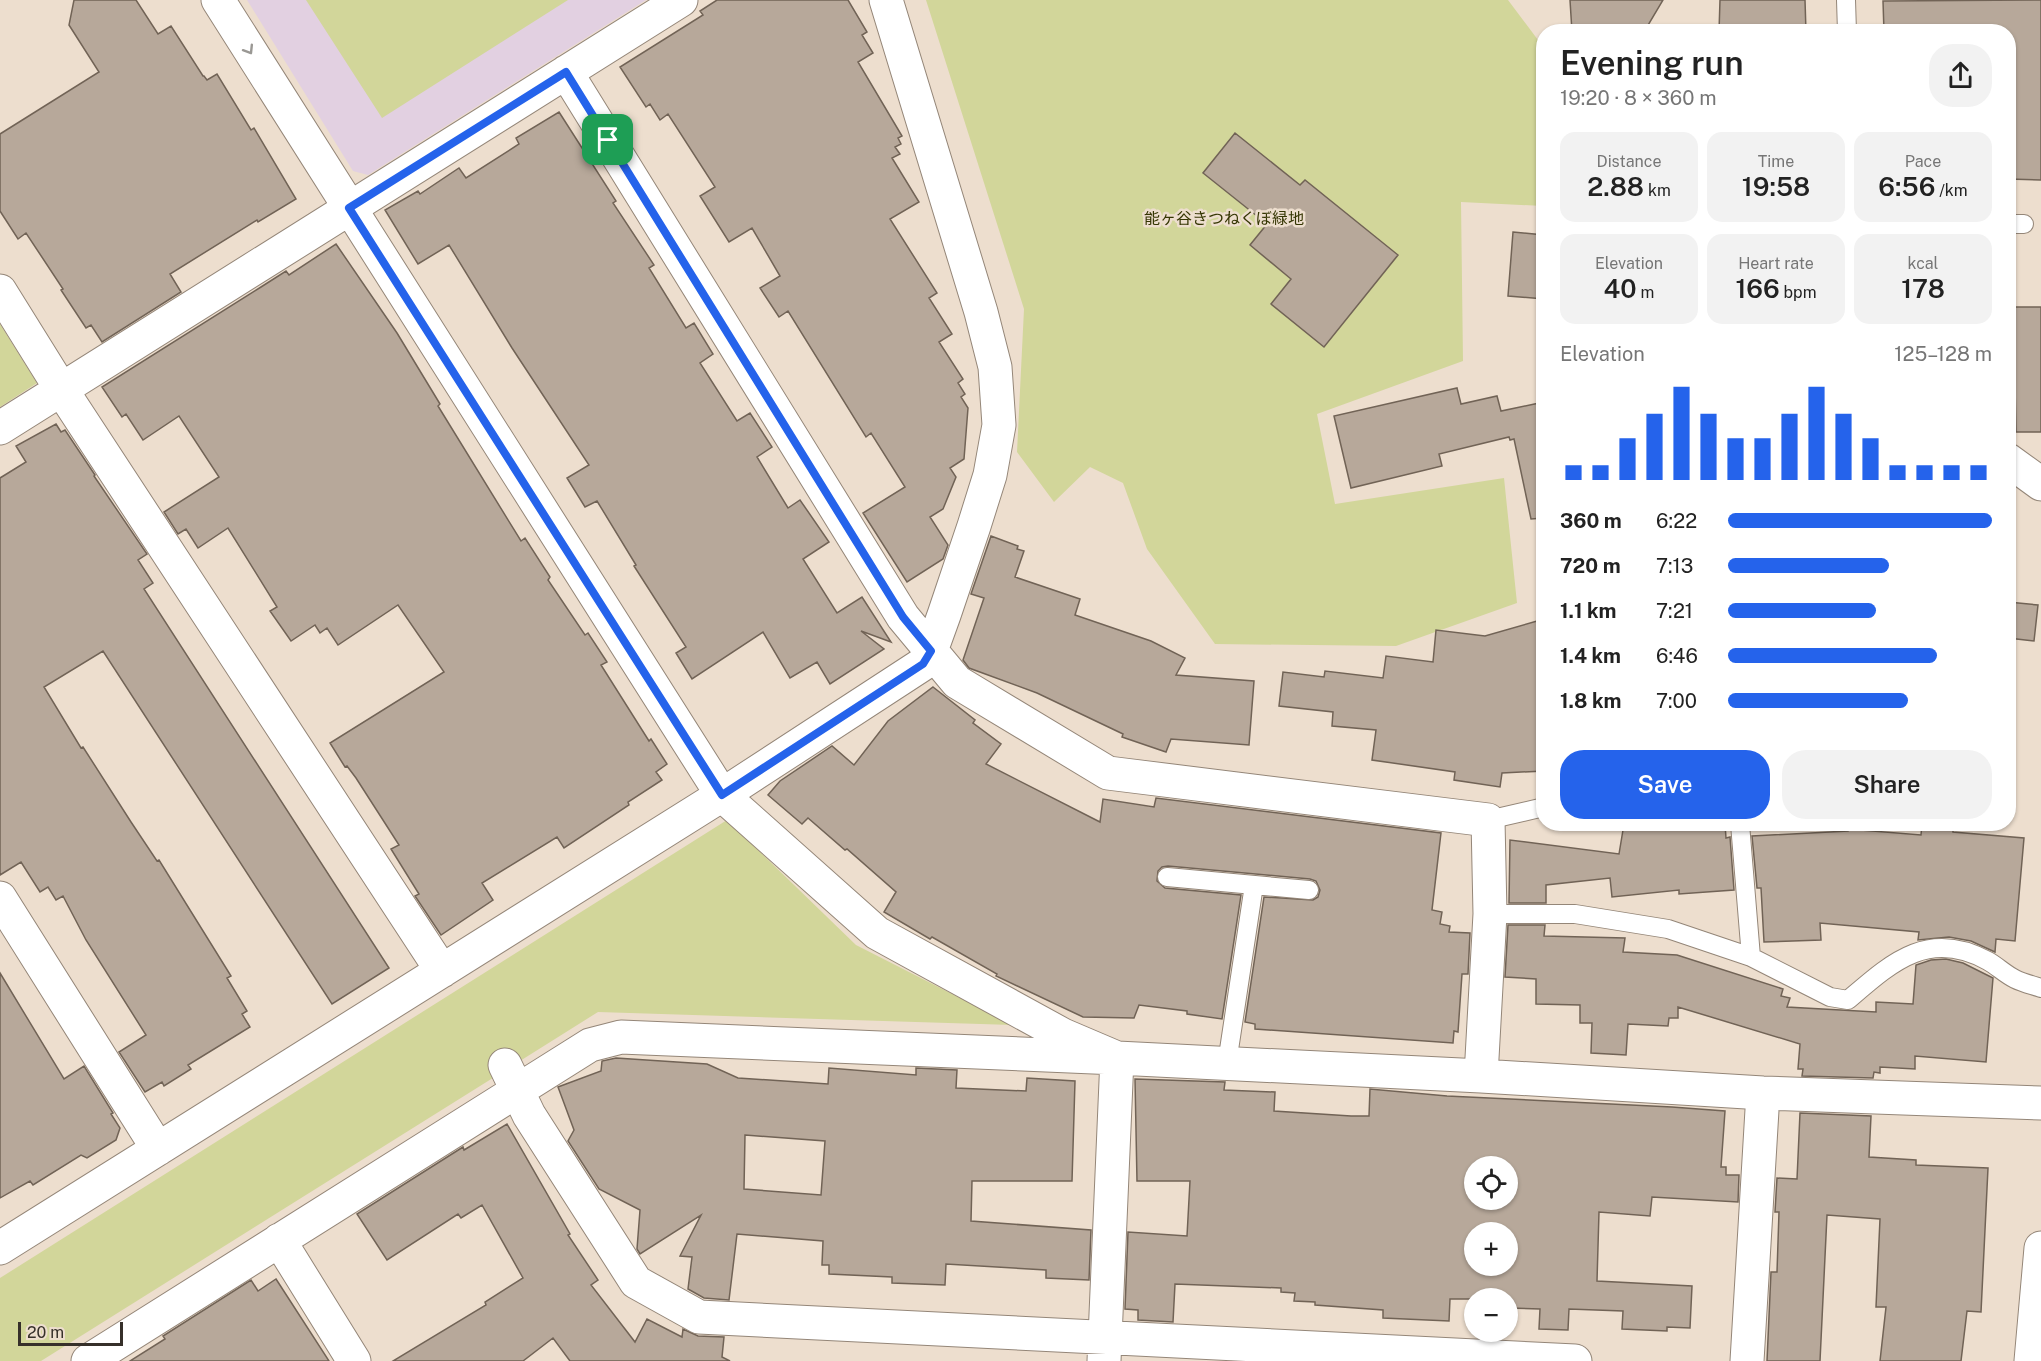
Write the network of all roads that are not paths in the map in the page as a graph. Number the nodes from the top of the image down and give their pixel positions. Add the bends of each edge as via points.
1 (218, 0) edge
2 (681, 0) edge
3 (886, 0) edge
4 (1846, 0) edge
5 (1846, 24) edge
6 (566, 72) junction
7 (349, 208) junction
8 (0, 291) edge
9 (61, 389) junction
10 (0, 428) edge
11 (2016, 466) edge
12 (2041, 484) edge
13 (931, 651) junction
14 (722, 795) junction
15 (1536, 809) edge
16 (1488, 820) junction
17 (1741, 831) edge
18 (1167, 877) dead end
19 (1254, 885) junction
20 (1309, 890) dead end
21 (0, 898) edge
22 (1490, 914) junction
23 (1751, 957) junction
24 (442, 971) junction
25 (2041, 988) edge
26 (1117, 1058) junction
27 (1227, 1063) junction
28 (1481, 1076) junction
29 (511, 1078) junction
30 (1763, 1094) junction
31 (2041, 1103) edge
32 (158, 1149) junction
33 (279, 1240) junction
34 (0, 1248) edge
35 (2041, 1248) edge
36 (1105, 1349) edge
37 (88, 1361) edge
38 (354, 1361) edge
39 (1575, 1361) edge
40 (1747, 1361) edge
41 (2031, 1361) edge

1 -> 7 street
2 - 6 street
3 - 13 street via 995,367 999,425 990,475
4 - 5 lane
6 - 7 street
6 - 13 street via 903,617
7 - 9 street
7 - 14 street
8 - 9 street
9 - 10 street
9 - 24 street
11 - 12 street
13 - 14 street via 923,664
13 - 16 street via 957,682 1108,773
14 - 24 street
14 - 26 street via 877,933 1063,1035
15 - 16 lane
16 - 22 street
17 - 23 lane
18 - 19 lane
19 - 20 lane
19 - 27 lane
21 - 32 street
22 - 23 lane via 1575,914 1668,929
22 - 28 street
23 - 25 lane via 1830,998 1848,1000 1908,954 1935,948 1958,950 1987,960 2016,980
24 - 32 street
26 - 27 street
26 - 29 street via 621,1037 590,1045
26 - 36 street
27 - 28 street
28 - 30 street
29 - 33 street
29 - 36 street via 529,1115 636,1282 699,1317
30 - 31 street
30 - 40 street
32 - 34 street
33 - 37 street
33 - 38 street
35 - 41 street
36 - 39 street

